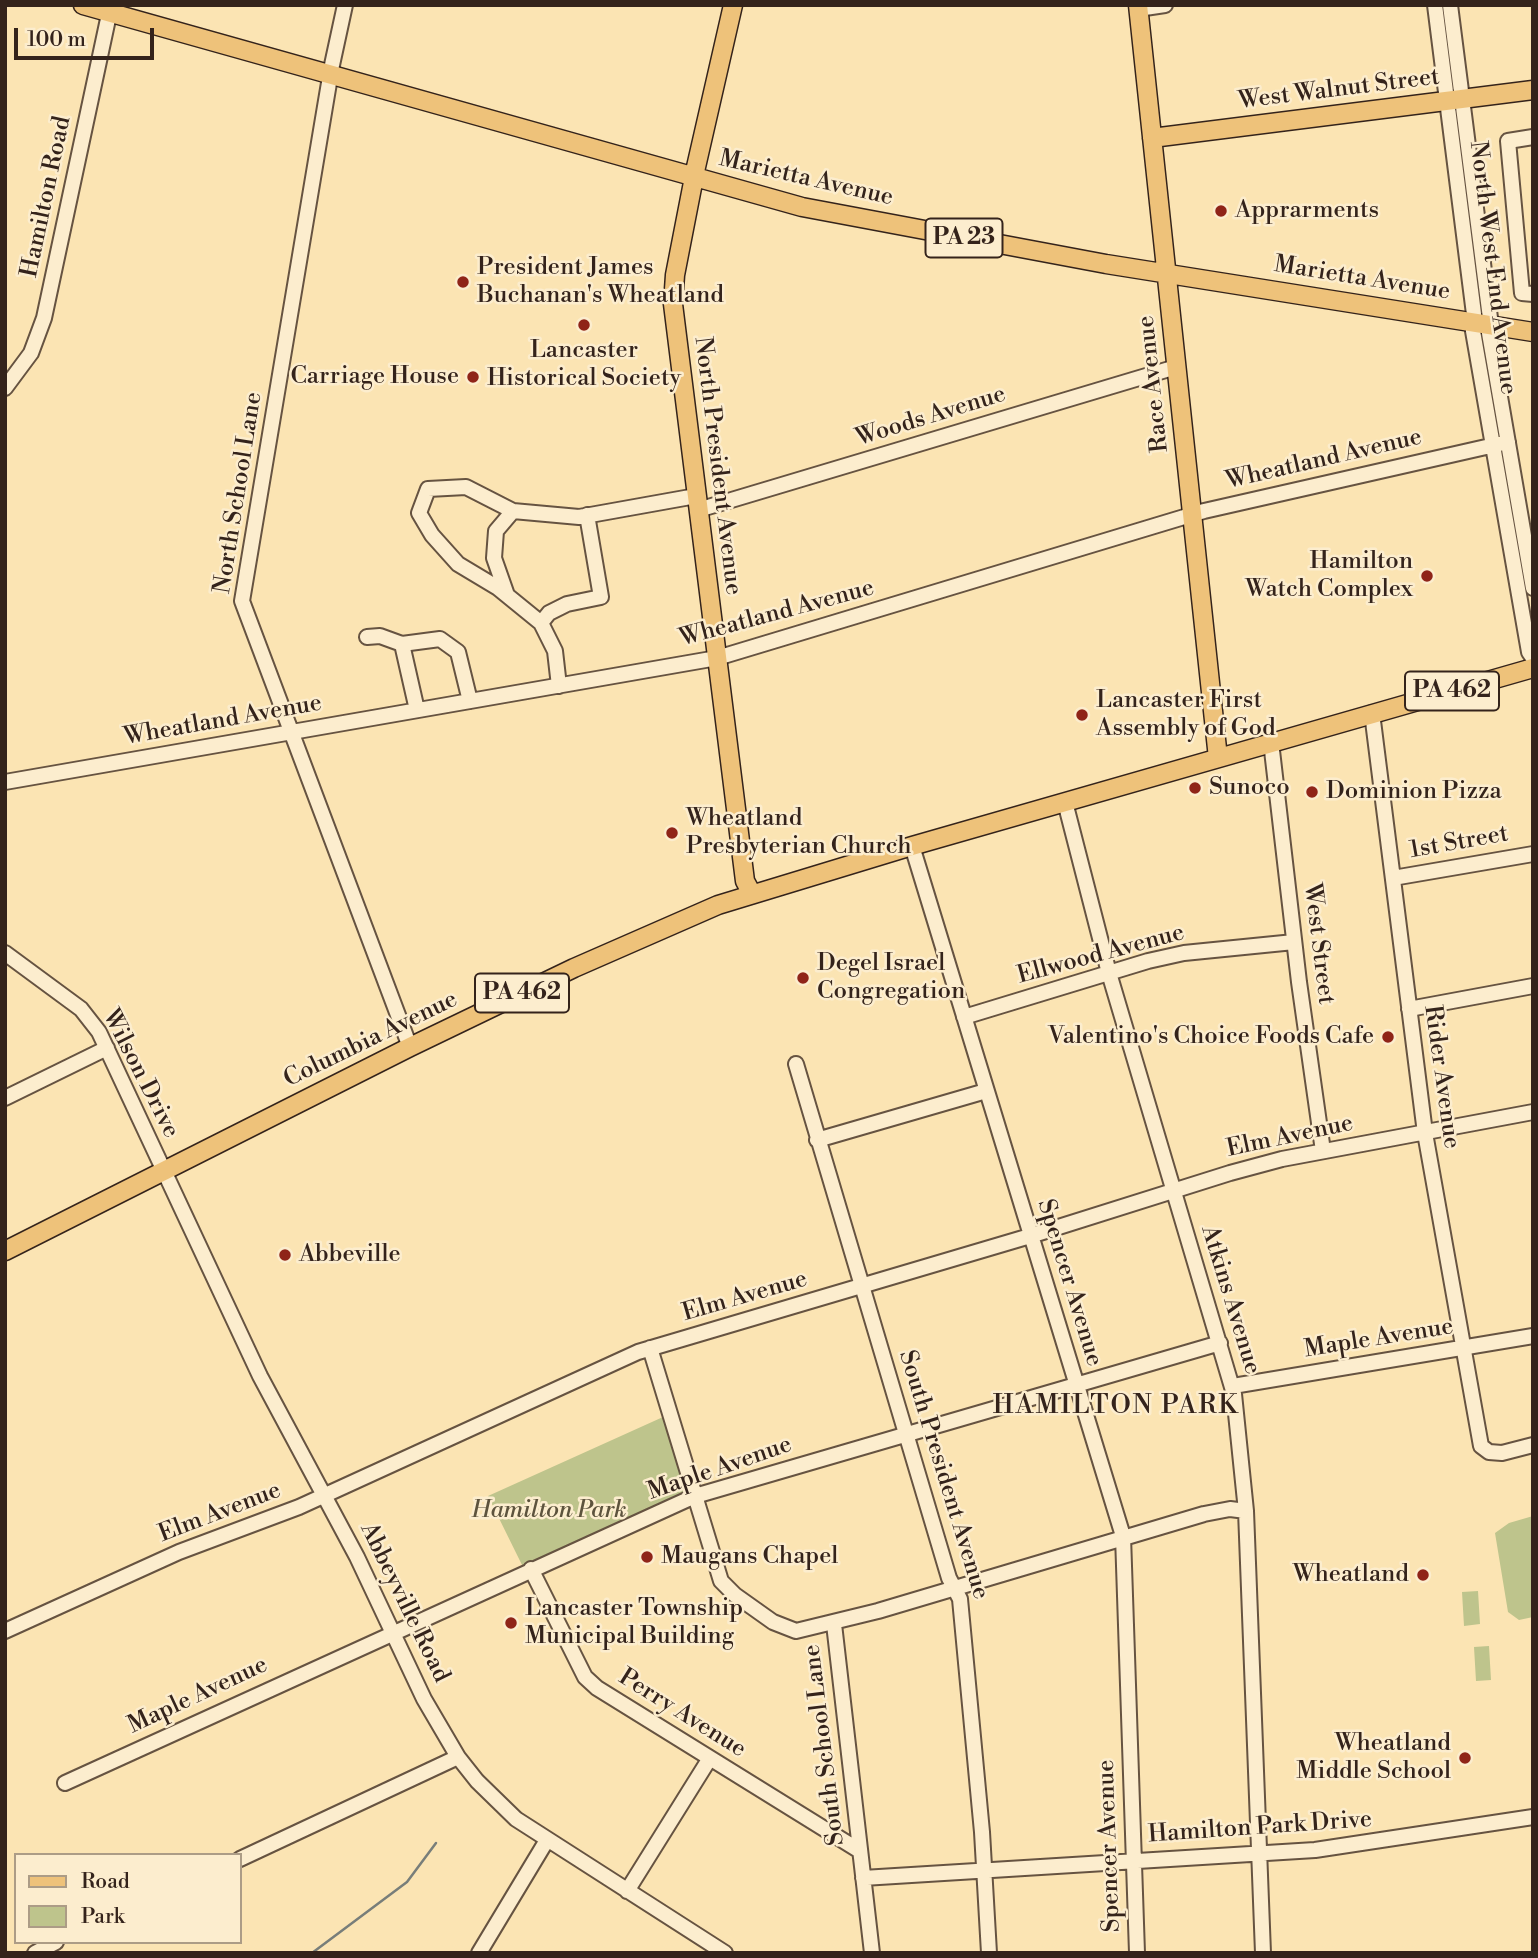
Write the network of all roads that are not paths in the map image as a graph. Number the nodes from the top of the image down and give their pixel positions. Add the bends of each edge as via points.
1 (83, 5) edge
2 (345, 5) edge
3 (733, 5) edge
4 (1165, 5) edge
5 (1435, 5) edge
6 (1450, 5) edge
7 (1138, 7) edge
8 (111, 9) edge
9 (331, 74) junction
10 (1533, 90) edge
11 (1455, 100) junction
12 (1533, 137) edge
13 (1152, 138) junction
14 (694, 178) junction
15 (1167, 273) junction
16 (1533, 294) edge
17 (1482, 323) junction
18 (1533, 332) edge
19 (1176, 367) junction
20 (5, 388) edge
21 (1500, 444) junction
22 (697, 503) junction
23 (513, 510) junction
24 (587, 515) junction
25 (1192, 515) junction
26 (1533, 588) edge
27 (508, 596) junction
28 (541, 622) junction
29 (367, 637) dead end
30 (402, 644) junction
31 (717, 658) junction
32 (1533, 658) edge
33 (1533, 668) edge
34 (559, 686) junction
35 (470, 701) junction
36 (417, 710) junction
37 (1372, 713) junction
38 (291, 732) junction
39 (1271, 742) junction
40 (1217, 758) junction
41 (5, 782) edge
42 (1065, 802) junction
43 (912, 846) junction
44 (1533, 854) edge
45 (1392, 878) junction
46 (752, 894) junction
47 (1294, 942) junction
48 (5, 953) edge
49 (1109, 973) junction
50 (1533, 986) edge
51 (1409, 1009) junction
52 (964, 1017) junction
53 (410, 1047) junction
54 (107, 1048) junction
55 (796, 1064) dead end
56 (986, 1091) junction
57 (5, 1098) edge
58 (1533, 1112) edge
59 (1425, 1133) junction
60 (817, 1140) junction
61 (1323, 1151) junction
62 (163, 1170) junction
63 (1175, 1192) junction
64 (1030, 1236) junction
65 (5, 1251) edge
66 (861, 1287) junction
67 (1533, 1336) edge
68 (1220, 1343) junction
69 (650, 1348) junction
70 (1463, 1349) junction
71 (1076, 1385) junction
72 (1233, 1386) junction
73 (906, 1433) junction
74 (1533, 1445) edge
75 (324, 1496) junction
76 (695, 1496) junction
77 (1246, 1511) junction
78 (1122, 1536) junction
79 (531, 1569) junction
80 (956, 1587) junction
81 (834, 1624) junction
82 (5, 1631) edge
83 (393, 1632) junction
84 (458, 1757) junction
85 (710, 1758) junction
86 (65, 1783) dead end
87 (1533, 1817) edge
88 (547, 1840) junction
89 (860, 1851) junction
90 (1259, 1853) junction
91 (242, 1859) edge
92 (1133, 1860) junction
93 (984, 1870) junction
94 (863, 1878) junction
95 (627, 1891) junction
96 (52, 1944) edge
97 (35, 1953) edge
98 (479, 1953) edge
99 (725, 1953) edge
100 (872, 1953) edge
101 (989, 1953) edge
102 (1137, 1953) edge
103 (1263, 1953) edge

1 - 8 main road, Marietta Avenue / PA 23
2 - 9 street, North School Lane
3 - 14 main road, North President Avenue
4 - 7 street
5 - 11 street, North West End Avenue
6 - 11 street, North West End Avenue
7 - 13 main road, Race Avenue
8 - 9 main road, Marietta Avenue / PA 23
8 - 20 street, Hamilton Road via 44,318 31,353
9 - 14 main road, Marietta Avenue / PA 23
9 - 38 street, North School Lane via 242,593
10 - 11 main road, West Walnut Street
11 - 13 main road, West Walnut Street
11 - 17 street, North West End Avenue
12 - 16 street via 1508,141 1522,293
13 - 15 main road, Race Avenue
14 - 15 main road, Marietta Avenue / PA 23 via 856,219
14 - 22 main road, North President Avenue via 673,293
15 - 17 main road, Marietta Avenue / PA 23
15 - 19 main road, Race Avenue
17 - 18 main road, Marietta Avenue / PA 23
17 - 21 street, North West End Avenue
19 - 22 street, Woods Avenue
19 - 25 main road, Race Avenue
21 - 25 street, Wheatland Avenue
21 - 26 street, North West End Avenue
21 - 32 street, North West End Avenue
22 - 24 street, Woods Avenue
22 - 31 main road, North President Avenue
23 - 24 street, Woods Avenue
23 - 27 street via 496,531 494,558
23 - 27 street via 466,487 428,489 419,513 458,564
24 - 28 street via 601,597 567,604 549,612
25 - 31 street, Wheatland Avenue
25 - 40 main road, Race Avenue
27 - 28 street
28 - 34 street via 555,651
29 - 30 street via 380,636
30 - 35 street via 440,639 458,652
30 - 36 street
31 - 34 street, Wheatland Avenue
31 - 46 main road, North President Avenue via 745,881
33 - 37 main road, Columbia Avenue / PA 462
34 - 35 street, Wheatland Avenue
35 - 36 street, Wheatland Avenue
36 - 38 street, Wheatland Avenue
37 - 39 main road, Columbia Avenue / PA 462
37 - 45 street, Rider Avenue
38 - 41 street, Wheatland Avenue
38 - 53 street, North School Lane
39 - 40 main road, Columbia Avenue / PA 462
39 - 47 street, West Street
40 - 42 main road, Columbia Avenue / PA 462
42 - 43 main road, Columbia Avenue / PA 462
42 - 49 street, Atkins Avenue
43 - 46 main road, Columbia Avenue / PA 462
43 - 52 street, Spencer Avenue
44 - 45 street, 1st Street
45 - 51 street, Rider Avenue
46 - 53 main road, Columbia Avenue / PA 462 via 574,968
47 - 49 street, Ellwood Avenue via 1184,953
47 - 61 street, West Street
48 - 54 street, Wilson Drive via 81,1009
49 - 52 street, Ellwood Avenue
49 - 63 street, Atkins Avenue
50 - 51 street
51 - 59 street, Rider Avenue
52 - 56 street, Spencer Avenue
53 - 62 main road, Columbia Avenue / PA 462
54 - 57 street
54 - 62 street, Wilson Drive
55 - 60 street, South President Avenue
56 - 60 street
56 - 64 street, Spencer Avenue
58 - 59 street, Elm Avenue
59 - 61 street, Elm Avenue
59 - 70 street, Rider Avenue
60 - 66 street, South President Avenue
61 - 63 street, Elm Avenue via 1230,1172
62 - 65 main road, Columbia Avenue / PA 462
62 - 75 street, Abbeyville Road via 260,1376
63 - 64 street, Elm Avenue
63 - 68 street, Atkins Avenue
64 - 66 street, Elm Avenue
64 - 71 street, Spencer Avenue
66 - 69 street, Elm Avenue
66 - 73 street, South President Avenue
67 - 70 street, Maple Avenue
68 - 71 street, Maple Avenue
68 - 72 street, Atkins Avenue
69 - 75 street, Elm Avenue
69 - 76 street, South School Lane
70 - 72 street, Maple Avenue
70 - 74 street, Rider Avenue via 1481,1446 1502,1453
71 - 73 street, Maple Avenue
71 - 78 street, Spencer Avenue
72 - 77 street, Atkins Avenue
73 - 76 street, Maple Avenue
73 - 80 street, South President Avenue via 949,1578
75 - 82 street, Elm Avenue via 159,1560
75 - 83 street, Abbeyville Road
76 - 79 street, Maple Avenue
76 - 81 street, South School Lane via 714,1566 725,1587 788,1629 803,1632
77 - 78 street via 1215,1511
77 - 90 street, Atkins Avenue
78 - 80 street
78 - 92 street, Spencer Avenue
79 - 83 street, Maple Avenue
79 - 85 street, Perry Avenue via 584,1677
80 - 81 street
80 - 93 street, South President Avenue
81 - 89 street, South School Lane
83 - 84 street, Abbeyville Road
83 - 86 street, Maple Avenue
84 - 88 street, Abbeyville Road via 495,1801
84 - 91 street
85 - 89 street, Perry Avenue
85 - 95 street
87 - 90 street, Hamilton Park Drive via 1354,1846
88 - 95 street, Abbeyville Road
88 - 98 street
89 - 94 street, South School Lane
90 - 92 street, Hamilton Park Drive
90 - 103 street, Atkins Avenue
92 - 93 street, Hamilton Park Drive
92 - 102 street, Spencer Avenue
93 - 94 street, Hamilton Park Drive
93 - 101 street, South President Avenue
94 - 100 street, South School Lane
95 - 99 street, Abbeyville Road
96 - 97 street

